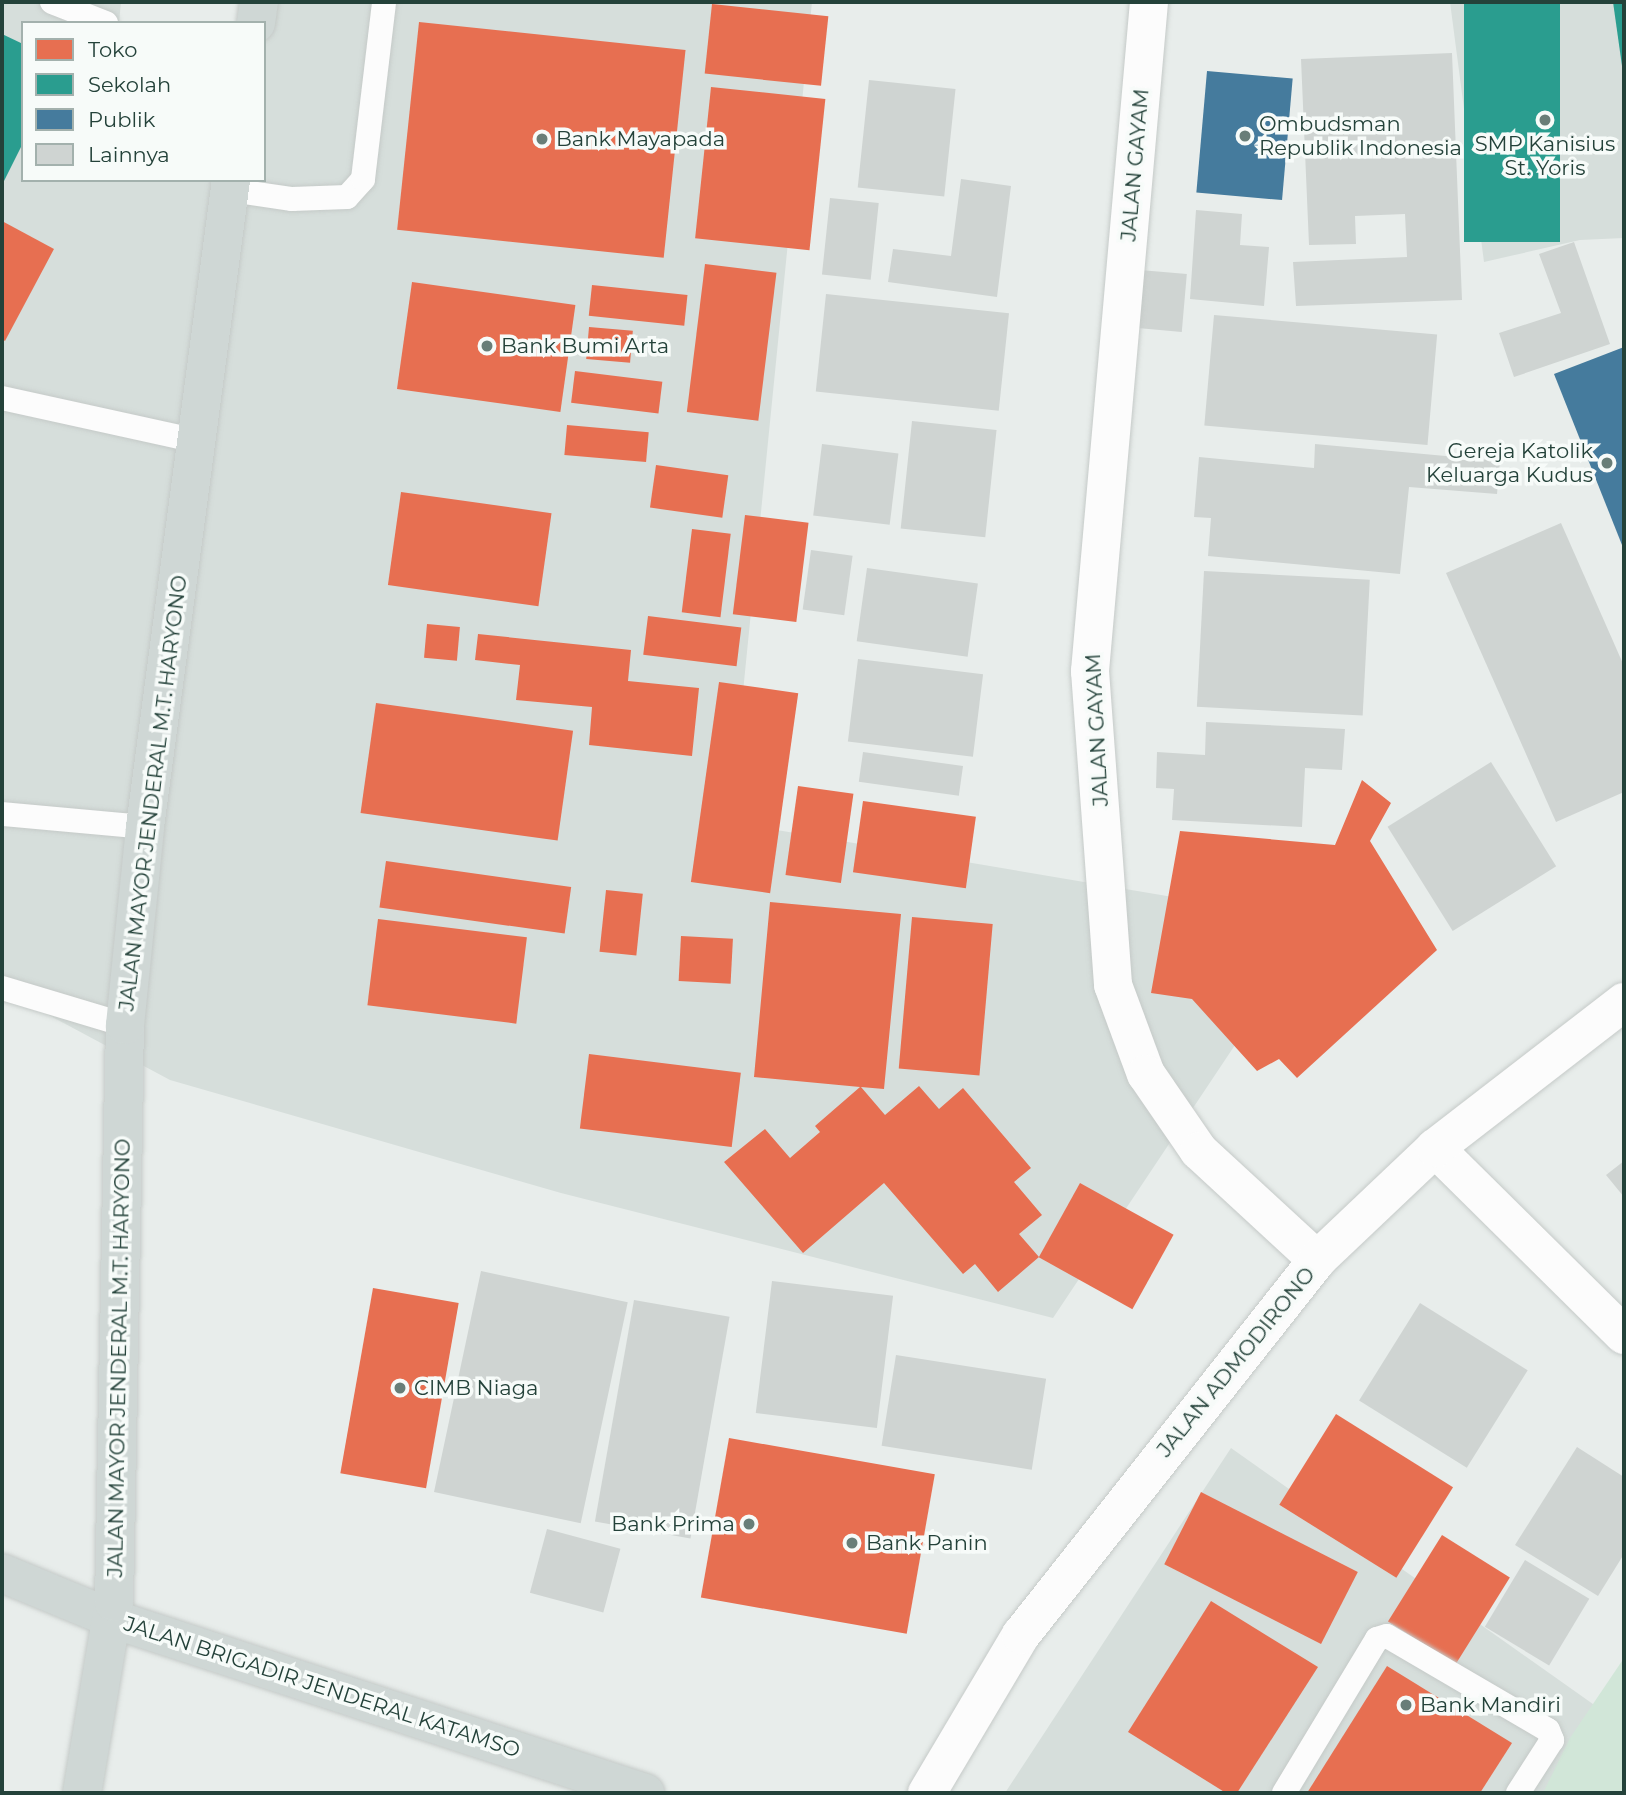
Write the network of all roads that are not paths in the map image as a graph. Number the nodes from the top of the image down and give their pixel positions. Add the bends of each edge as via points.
1 (52, 2) edge
2 (259, 2) edge
3 (384, 2) edge
4 (1149, 2) edge
5 (101, 21) edge
6 (256, 21) edge
7 (231, 185) edge
8 (2, 398) edge
9 (198, 441) junction
10 (2, 814) edge
11 (145, 827) junction
12 (2, 988) edge
13 (1624, 1002) edge
14 (125, 1025) junction
15 (1435, 1148) junction
16 (1317, 1260) junction
17 (1624, 1335) edge
18 (2, 1573) edge
19 (113, 1619) junction
20 (82, 1793) edge
21 (645, 1793) edge
22 (927, 1793) edge
23 (1284, 1793) edge
24 (1518, 1793) edge

1 - 5 lane
2 - 6 main road
3 - 7 lane via 363,179 347,197 292,199
4 - 16 street, JALAN GAYAM via 1090,671 1113,985 1146,1074 1199,1151
7 - 9 main road, JALAN MAYOR JENDERAL M.T. HARYONO
8 - 9 lane
9 - 11 main road, JALAN MAYOR JENDERAL M.T. HARYONO
10 - 11 lane
11 - 14 main road, JALAN MAYOR JENDERAL M.T. HARYONO
12 - 14 lane
13 - 15 street, JALAN ADMODIRONO
14 - 19 main road, JALAN MAYOR JENDERAL M.T. HARYONO
15 - 16 street, JALAN ADMODIRONO
15 - 17 street
16 - 22 street, JALAN ADMODIRONO via 1021,1635
18 - 19 main road, JALAN BRIGADIR JENDERAL KATAMSO
19 - 20 main road, JALAN MAYOR JENDERAL M.T. HARYONO
19 - 21 main road, JALAN BRIGADIR JENDERAL KATAMSO
23 - 24 lane via 1377,1639 1387,1636 1548,1730 1552,1740

